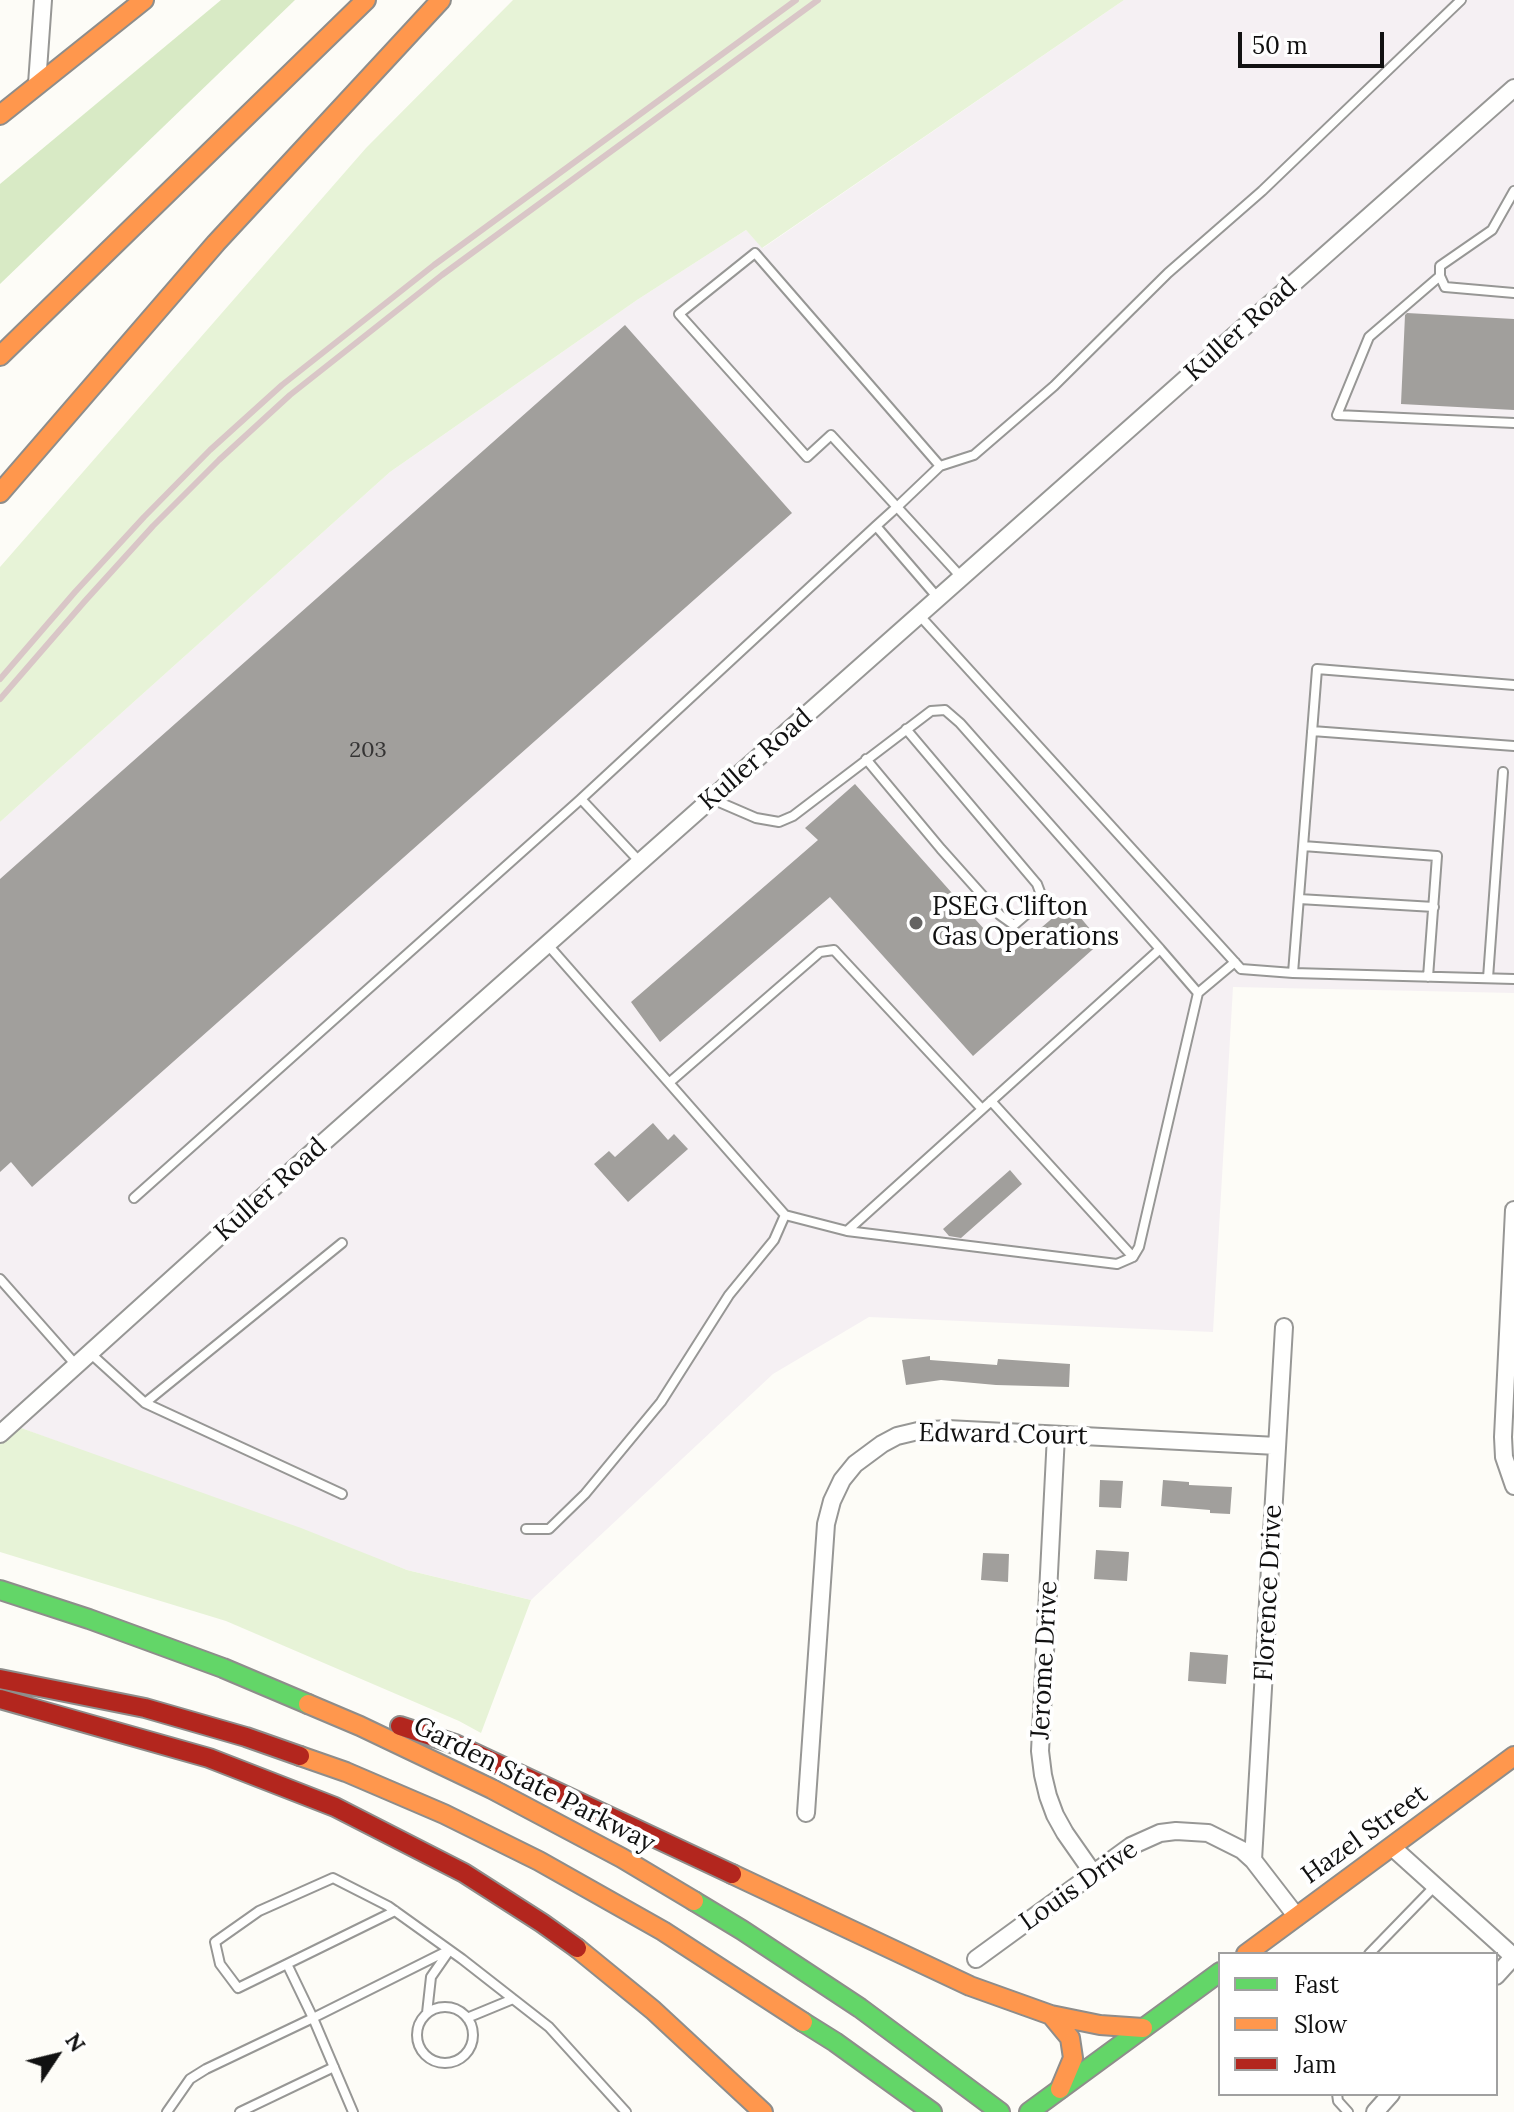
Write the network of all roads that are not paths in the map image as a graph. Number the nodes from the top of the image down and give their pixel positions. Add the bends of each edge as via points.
1 (43, 0) edge
2 (144, 0) edge
3 (366, 0) edge
4 (441, 0) edge
5 (1461, 0) edge
6 (37, 84) junction
7 (1514, 88) edge
8 (0, 115) edge
9 (1514, 191) edge
10 (100, 257) junction
11 (1440, 276) junction
12 (1514, 293) edge
13 (0, 344) edge
14 (0, 356) edge
15 (1514, 423) edge
16 (940, 466) junction
17 (2, 491) edge
18 (897, 507) junction
19 (876, 526) junction
20 (962, 579) junction
21 (939, 599) junction
22 (920, 616) junction
23 (1514, 685) edge
24 (906, 729) junction
25 (1312, 731) junction
26 (1514, 746) edge
27 (866, 759) junction
28 (1503, 772) dead end
29 (581, 799) junction
30 (712, 799) junction
31 (1303, 846) junction
32 (640, 863) junction
33 (1299, 899) junction
34 (1434, 907) junction
35 (548, 945) junction
36 (1160, 949) junction
37 (1235, 962) junction
38 (1293, 973) junction
39 (1428, 977) junction
40 (1488, 978) junction
41 (1514, 979) edge
42 (1198, 993) junction
43 (670, 1082) junction
44 (991, 1101) junction
45 (982, 1109) junction
46 (134, 1198) dead end
47 (1514, 1210) edge
48 (785, 1215) junction
49 (847, 1231) junction
50 (342, 1243) dead end
51 (1133, 1257) junction
52 (0, 1279) edge
53 (1284, 1327) dead end
54 (90, 1353) junction
55 (76, 1365) junction
56 (145, 1403) junction
57 (0, 1434) edge
58 (1056, 1435) junction
59 (1277, 1446) junction
60 (1514, 1486) edge
61 (342, 1494) dead end
62 (526, 1529) dead end
63 (0, 1590) edge
64 (223, 1668) junction
65 (0, 1679) edge
66 (0, 1699) edge
67 (1514, 1756) edge
68 (806, 1813) dead end
69 (1392, 1847) junction
70 (1253, 1860) junction
71 (1093, 1873) junction
72 (1435, 1886) junction
73 (395, 1911) junction
74 (1297, 1917) junction
75 (449, 1950) junction
76 (1249, 1952) edge
77 (1371, 1952) edge
78 (1514, 1956) edge
79 (976, 1959) dead end
80 (287, 1964) junction
81 (1218, 1973) edge
82 (1498, 1974) edge
83 (513, 1999) junction
84 (427, 2013) junction
85 (1051, 2015) junction
86 (313, 2018) junction
87 (467, 2018) junction
88 (1143, 2028) junction
89 (334, 2067) junction
90 (1060, 2089) junction
91 (1389, 2096) edge
92 (167, 2112) edge
93 (240, 2112) edge
94 (353, 2112) edge
95 (626, 2112) edge
96 (763, 2112) edge
97 (932, 2112) edge
98 (1000, 2112) edge
99 (1029, 2112) edge
100 (1375, 2112) edge

1 - 6 street
2 - 6 main road
3 - 10 main road
4 - 17 main road via 216,243
5 - 16 lane via 1054,386 974,455
6 - 8 main road
7 - 20 street, Kuller Road
9 - 11 lane via 1492,230 1440,266
10 - 13 main road
10 - 14 main road
11 - 12 lane via 1445,287
11 - 15 lane via 1369,337 1337,415
16 - 18 lane
16 - 18 lane via 755,253 679,314 807,457 831,435
18 - 19 lane
18 - 20 lane
19 - 21 lane
19 - 29 lane
20 - 21 street, Kuller Road
21 - 22 street, Kuller Road
22 - 30 street, Kuller Road
22 - 37 lane
23 - 25 lane via 1317,669
24 - 27 lane
24 - 27 lane via 1037,884 1043,900 1014,925
24 - 36 lane via 931,711 945,710
25 - 26 lane
25 - 31 lane
27 - 30 lane via 779,822
28 - 40 lane
29 - 32 lane
29 - 46 lane
30 - 32 street, Kuller Road
31 - 33 lane
31 - 34 lane via 1437,856
32 - 35 street, Kuller Road
33 - 34 lane
33 - 38 lane
34 - 39 lane
35 - 43 lane
35 - 54 street, Kuller Road
36 - 42 lane
36 - 44 lane
37 - 38 lane via 1241,969
37 - 42 lane
38 - 39 lane
39 - 40 lane
40 - 41 lane
42 - 51 lane
43 - 45 lane via 820,952 834,950
43 - 48 lane
44 - 45 lane
44 - 51 lane
45 - 49 lane
47 - 60 street via 1503,1437
48 - 49 lane
48 - 62 lane via 774,1240 729,1295 661,1402 549,1529
49 - 51 lane via 1117,1264
50 - 56 lane
52 - 55 lane
53 - 59 street, Florence Drive
54 - 55 street, Kuller Road
54 - 56 lane
55 - 57 street, Kuller Road
56 - 61 lane
58 - 59 street, Edward Court
58 - 68 street, Edward Court via 918,1431 882,1444 842,1480 826,1524
58 - 71 street, Jerome Drive via 1041,1763 1055,1815
59 - 70 street, Florence Drive
63 - 64 main road, Garden State Parkway
64 - 85 main road via 455,1744 970,1986
64 - 98 main road, Garden State Parkway via 426,1756 622,1858 803,1970
65 - 97 main road via 145,1708 246,1737 444,1814 663,1931
66 - 96 main road via 209,1758 274,1782 346,1812 464,1873 595,1961
67 - 69 main road, Hazel Street
69 - 72 street
69 - 74 main road, Hazel Street
70 - 71 street, Louis Drive via 1208,1833 1176,1831 1131,1846
70 - 74 street, Louis Drive
71 - 79 street, Louis Drive
72 - 77 lane
72 - 78 street
73 - 75 lane
73 - 80 lane
73 - 80 lane via 333,1878 259,1911 215,1942 220,1964 238,1988
74 - 76 main road, Hazel Street
75 - 83 lane
75 - 84 lane via 431,1977
75 - 86 lane
78 - 82 street
80 - 86 lane
81 - 88 main road
83 - 87 lane
83 - 95 lane via 549,2027
84 - 87 lane via 452,2008
84 - 87 lane via 417,2029 420,2047 442,2062 467,2052 473,2034
85 - 88 main road
85 - 90 main road via 1070,2038 1073,2058
86 - 89 lane
86 - 92 lane via 190,2079
88 - 90 main road
89 - 93 lane
89 - 94 lane
90 - 99 main road
91 - 100 street

